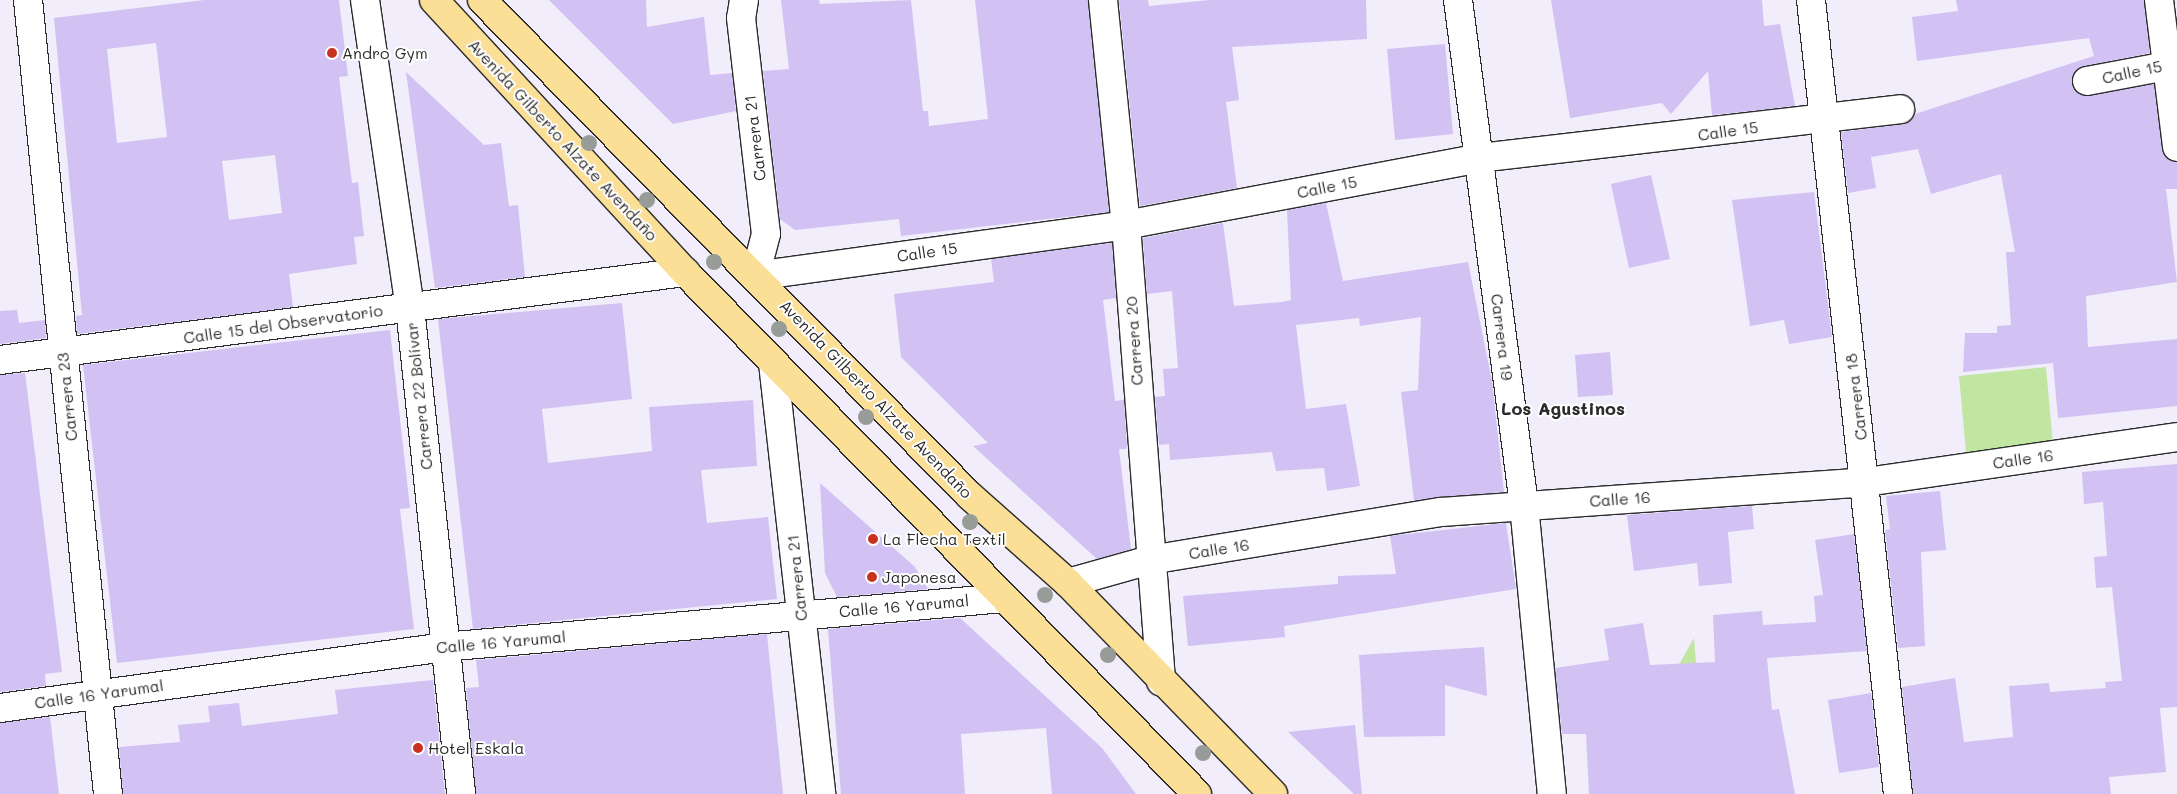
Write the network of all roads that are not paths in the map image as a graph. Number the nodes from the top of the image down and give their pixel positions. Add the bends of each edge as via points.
1 (28, 0) edge
2 (365, 0) edge
3 (434, 0) edge
4 (482, 0) edge
5 (744, 0) edge
6 (1103, 0) edge
7 (1458, 0) edge
8 (1811, 0) edge
9 (2159, 0) edge
10 (2171, 64) edge
11 (2087, 81) dead end
12 (1900, 109) dead end
13 (1824, 117) junction
14 (2177, 146) edge
15 (1479, 158) junction
16 (1126, 225) junction
17 (685, 272) junction
18 (755, 276) junction
19 (410, 307) junction
20 (63, 354) junction
21 (0, 360) edge
22 (773, 363) junction
23 (2177, 437) edge
24 (1866, 482) junction
25 (1524, 506) junction
26 (1150, 560) junction
27 (1068, 584) junction
28 (1004, 598) junction
29 (801, 614) junction
30 (443, 647) junction
31 (1161, 682) junction
32 (98, 694) junction
33 (0, 708) edge
34 (1174, 783) edge
35 (108, 794) edge
36 (461, 794) edge
37 (821, 794) edge
38 (1197, 794) edge
39 (1274, 794) edge
40 (1552, 794) edge
41 (1898, 794) edge

1 - 20 street, Carrera 23
2 - 19 street, Carrera 22 Bolívar
3 - 17 main road, Avenida Gilberto Alzate Avendaño
4 - 18 main road, Avenida Gilberto Alzate Avendaño
5 - 18 street, Carrera 21 via 741,18 766,234
6 - 16 street, Carrera 20
7 - 15 street, Carrera 19
8 - 13 street, Carrera 18
9 - 10 street
10 - 11 street, Calle 15
10 - 14 street
12 - 13 street, Calle 15
13 - 15 street, Calle 15 via 1653,141
13 - 24 street, Carrera 18
15 - 16 street, Calle 15
15 - 25 street, Carrera 19
16 - 18 street, Calle 15
16 - 26 street, Carrera 20
17 - 19 street, Calle 15 del Observatorio
17 - 22 main road, Avenida Gilberto Alzate Avendaño
18 - 27 main road, Avenida Gilberto Alzate Avendaño via 970,496
19 - 20 street, Calle 15 del Observatorio
19 - 30 street, Carrera 22 Bolívar
20 - 21 street, Calle 15 del Observatorio
20 - 32 street, Carrera 23
22 - 28 main road, Avenida Gilberto Alzate Avendaño
22 - 29 street, Carrera 21
23 - 24 street, Calle 16
24 - 25 street, Calle 16
24 - 41 street, Carrera 18
25 - 26 street, Calle 16 via 1441,512
25 - 40 street, Carrera 19
26 - 27 street, Calle 16
26 - 31 street, Carrera 20
27 - 31 main road, Avenida Gilberto Alzate Avendaño
28 - 29 street, Calle 16 Yarumal
28 - 34 main road, Avenida Gilberto Alzate Avendaño
29 - 30 street, Calle 16 Yarumal
29 - 37 street, Carrera 21
30 - 32 street, Calle 16 Yarumal
30 - 36 street, Carrera 22 Bolívar
31 - 39 main road, Avenida Gilberto Alzate Avendaño
32 - 33 street, Calle 16 Yarumal
32 - 35 street, Carrera 23
34 - 38 main road, Avenida Gilberto Alzate Avendaño

